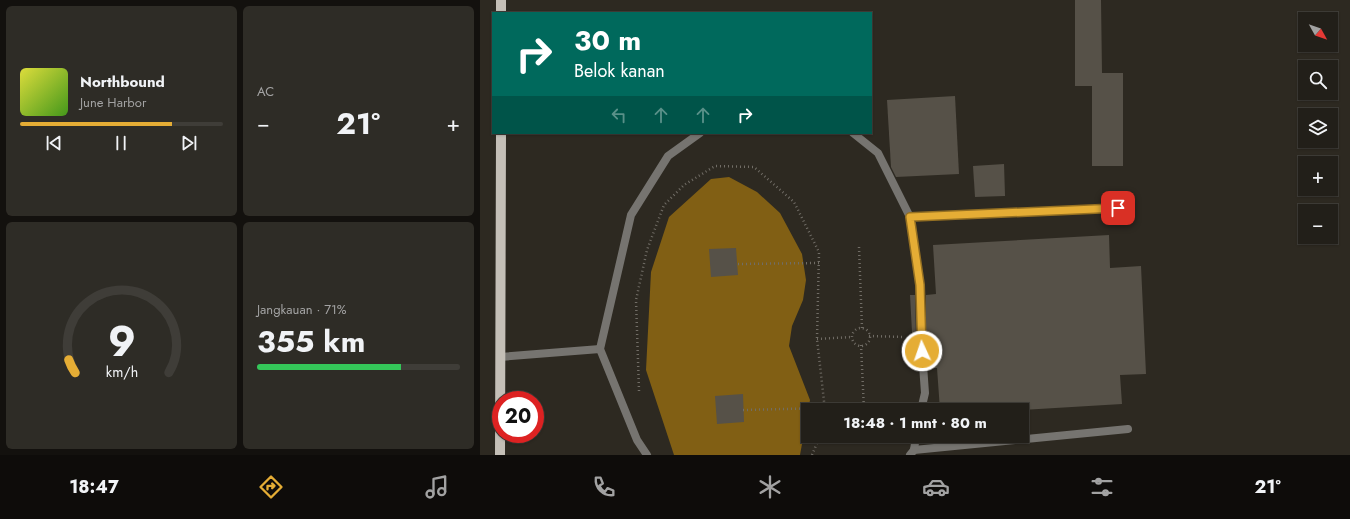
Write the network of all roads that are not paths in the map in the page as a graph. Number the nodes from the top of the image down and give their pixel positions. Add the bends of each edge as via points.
1 (501, 0) edge
2 (501, 12) edge
3 (501, 134) edge
4 (699, 134) edge
5 (855, 134) edge
6 (1118, 208) dead end
7 (910, 217) junction
8 (600, 349) junction
9 (500, 357) junction
10 (923, 403) edge
11 (1128, 429) dead end
12 (912, 452) edge
13 (500, 455) edge
14 (647, 455) edge

1 - 2 main road
3 - 9 main road
4 - 8 lane via 668,156 630,215
5 - 7 lane via 878,153
6 - 7 lane
7 - 10 lane via 920,285 925,393
8 - 9 lane
8 - 14 lane via 637,440
9 - 13 main road
11 - 12 lane

